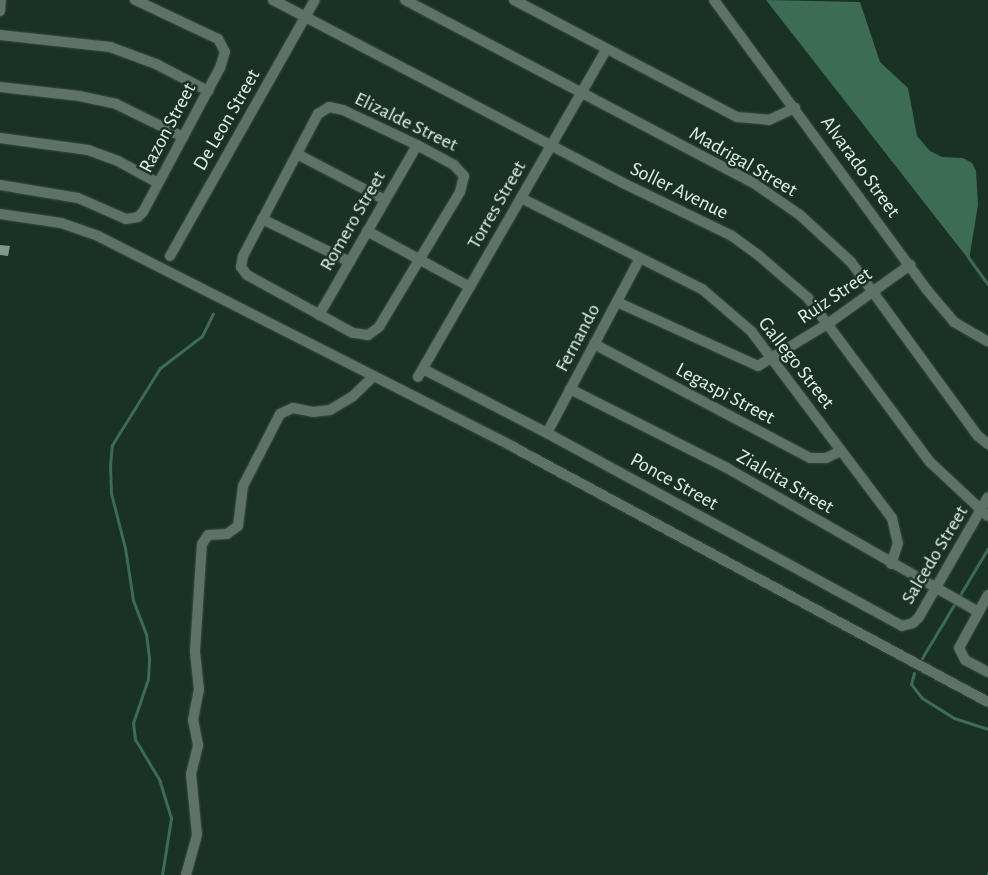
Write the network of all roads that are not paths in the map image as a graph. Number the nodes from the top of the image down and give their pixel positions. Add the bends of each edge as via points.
1 (1, 0) edge
2 (135, 0) edge
3 (273, 0) edge
4 (315, 0) edge
5 (405, 0) edge
6 (514, 0) edge
7 (714, 0) edge
8 (0, 11) edge
9 (305, 18) junction
10 (0, 35) edge
11 (606, 50) junction
12 (0, 87) edge
13 (208, 91) junction
14 (581, 93) junction
15 (795, 108) junction
16 (183, 137) junction
17 (0, 138) edge
18 (417, 145) junction
19 (551, 146) junction
20 (297, 154) junction
21 (158, 183) junction
22 (0, 185) edge
23 (521, 198) junction
24 (385, 200) junction
25 (0, 214) edge
26 (262, 219) junction
27 (367, 231) junction
28 (170, 256) dead end
29 (420, 259) junction
30 (639, 260) junction
31 (350, 262) junction
32 (910, 265) junction
33 (470, 287) junction
34 (874, 290) junction
35 (617, 302) junction
36 (320, 315) junction
37 (829, 322) junction
38 (988, 342) edge
39 (594, 344) junction
40 (772, 358) junction
41 (420, 373) joint
42 (373, 377) junction
43 (570, 389) junction
44 (547, 433) junction
45 (988, 444) edge
46 (841, 451) junction
47 (988, 497) edge
48 (985, 514) edge
49 (891, 564) junction
50 (934, 587) junction
51 (988, 595) edge
52 (978, 612) junction
53 (907, 626) joint
54 (988, 672) edge
55 (988, 702) edge
56 (186, 875) edge

1 - 8 street
2 - 13 street, Razon Street via 218,39 225,47 224,60
3 - 9 street, Soller Avenue
4 - 9 street, De Leon Street
5 - 14 street, Madrigal Street
6 - 11 street
7 - 15 street, Alvarado Street
9 - 19 street, Soller Avenue
9 - 28 street, De Leon Street
10 - 13 street via 110,47 156,64
11 - 14 street, Torres Street
11 - 15 street via 737,117 769,120
12 - 16 street via 79,96 116,104
13 - 16 street, Razon Street
14 - 19 street, Torres Street
14 - 34 street, Madrigal Street via 760,188 800,215 851,262
15 - 32 street, Alvarado Street
16 - 21 street, Razon Street
17 - 21 street via 88,150 118,161
18 - 20 street, Elizalde Street via 343,110 329,107 318,114
18 - 24 street, Romero Street
18 - 29 street, Elizalde Street via 454,165 464,176 460,192
19 - 23 street, Torres Street
19 - 37 street, Soller Avenue via 732,236 786,278
20 - 24 street
20 - 26 street, Elizalde Street
21 - 22 street, Razon Street via 143,212 131,220 78,198
23 - 30 street, Gallego Street
23 - 33 street, Torres Street
24 - 27 street, Romero Street
25 - 42 street via 86,230
26 - 31 street
26 - 36 street, Elizalde Street via 242,256 244,272
27 - 29 street
27 - 31 street, Romero Street
29 - 33 street
29 - 36 street, Elizalde Street via 374,332 368,335 353,333
30 - 35 street, Fernando
30 - 40 street, Gallego Street via 684,280 718,301 751,331
31 - 36 street, Romero Street
32 - 34 street, Ruiz Street
32 - 38 street, Alvarado Street via 954,322
33 - 41 street, Torres Street
34 - 37 street, Ruiz Street
34 - 45 street, Madrigal Street via 971,426
35 - 39 street, Fernando
35 - 40 street, Ruiz Street via 753,365 763,364
37 - 40 street, Ruiz Street
37 - 48 street, Soller Avenue via 930,462
39 - 43 street, Fernando
39 - 46 street, Legaspi Street via 810,458 826,458
40 - 46 street, Gallego Street
41 - 44 street, Ponce Street
42 - 55 street via 698,544 890,652
42 - 56 street via 352,397 330,410 313,412 293,408 280,414 243,486 238,526 227,534 208,535 202,544 195,650 199,690 193,720 198,745 191,774 197,835
43 - 44 street, Fernando
43 - 49 street, Zialcita Street via 727,468
44 - 53 street, Ponce Street via 896,625
46 - 49 street, Gallego Street via 895,524 898,543
47 - 48 street, Salcedo Street
48 - 50 street, Salcedo Street
49 - 50 street, Zialcita Street
50 - 52 street, Zialcita Street
50 - 53 street, Salcedo Street via 919,617
51 - 52 street
52 - 54 street via 960,653 965,660

